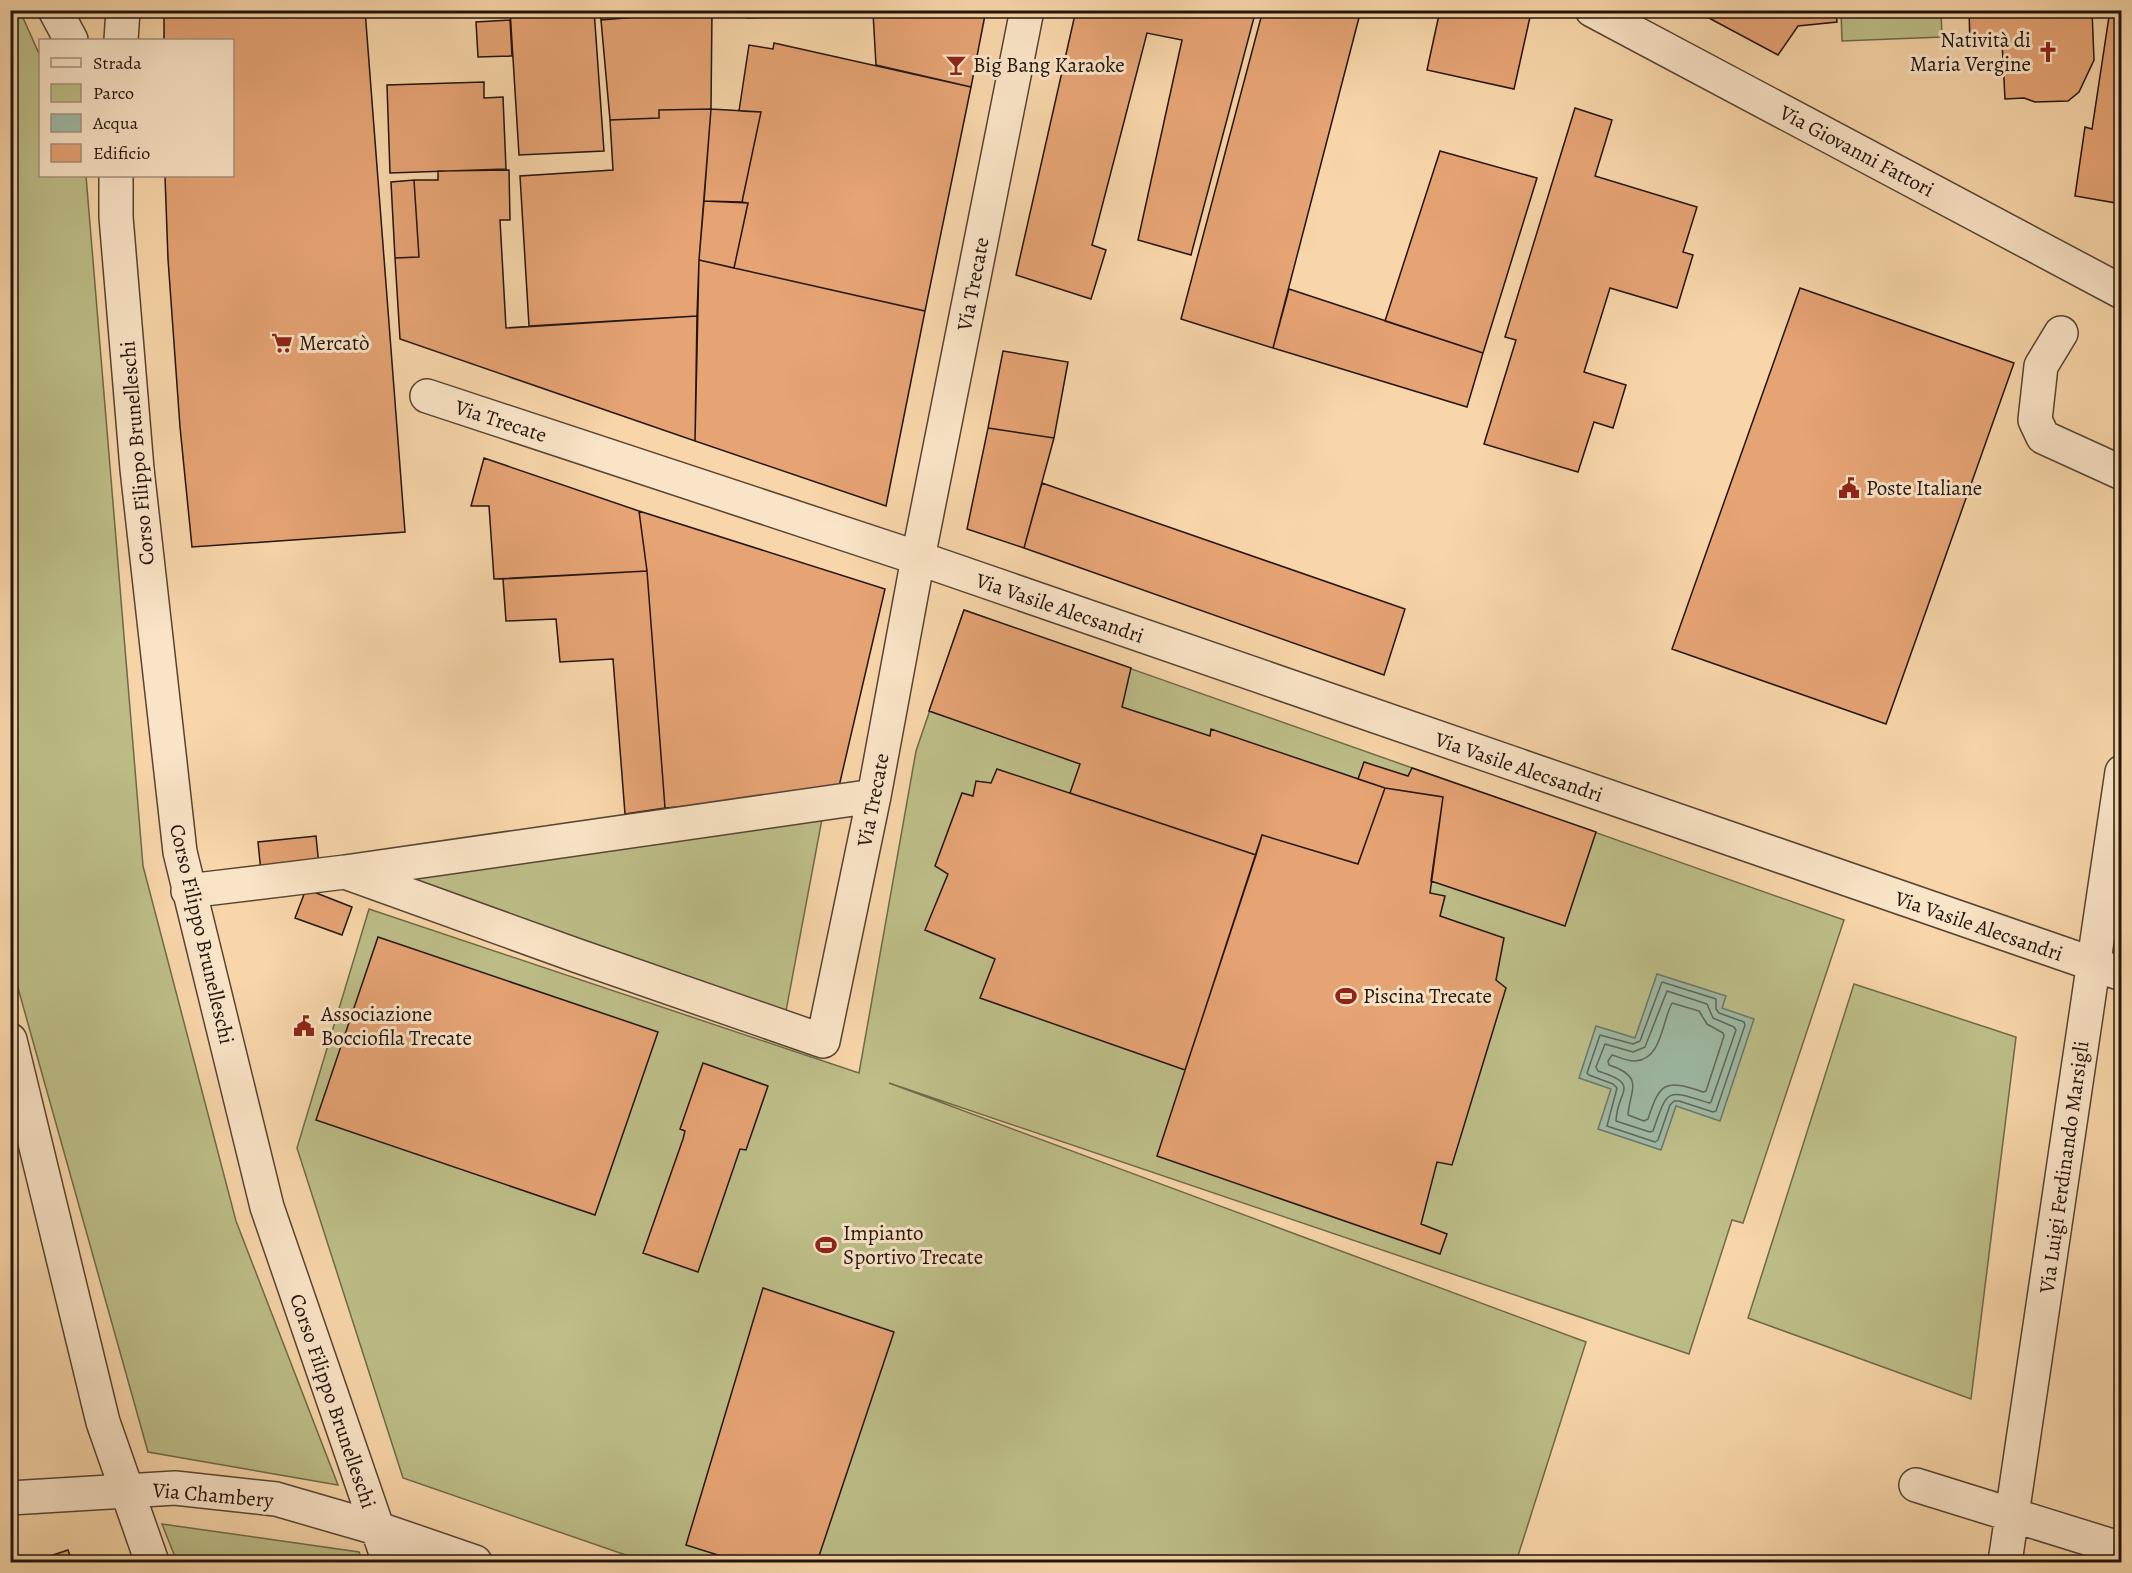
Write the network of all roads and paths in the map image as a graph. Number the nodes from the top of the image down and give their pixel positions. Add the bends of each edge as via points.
1 (55, 10) edge
2 (123, 10) edge
3 (1028, 10) edge
4 (1592, 10) edge
5 (70, 39) edge
6 (121, 39) edge
7 (116, 177) edge
8 (2121, 292) edge
9 (2061, 333) dead end
10 (427, 396) dead end
11 (2121, 473) edge
12 (918, 558) junction
13 (2121, 772) edge
14 (874, 796) junction
15 (345, 872) junction
16 (188, 891) junction
17 (2107, 970) edge
18 (10, 1040) edge
19 (1916, 1485) dead end
20 (125, 1489) junction
21 (10, 1498) edge
22 (2013, 1516) junction
23 (376, 1528) junction
24 (2121, 1549) edge
25 (152, 1563) edge
26 (389, 1563) edge
27 (476, 1563) edge
28 (2005, 1563) edge

1 - 5 street
2 - 6 street
3 - 12 street, Via Trecate
4 - 8 street, Via Giovanni Fattori
7 - 16 street, Corso Filippo Brunelleschi via 137,469 178,841
9 - 11 street via 2041,366 2035,420 2043,437
10 - 12 street, Via Trecate
12 - 14 street, Via Trecate
12 - 17 street, Via Vasile Alecsandri
13 - 17 street, Via Luigi Ferdinando Marsigli
14 - 15 street
14 - 15 street, Via Trecate via 823,1041
15 - 16 street
16 - 23 street, Corso Filippo Brunelleschi via 267,1207
17 - 22 street, Via Luigi Ferdinando Marsigli
18 - 20 street via 103,1422
19 - 22 street
20 - 21 street, Via Chambery
20 - 23 street, Via Chambery via 175,1488 276,1498
20 - 25 street
22 - 24 street
22 - 28 street, Via Luigi Ferdinando Marsigli
23 - 26 street, Corso Filippo Brunelleschi
23 - 27 street, Via Chambery

